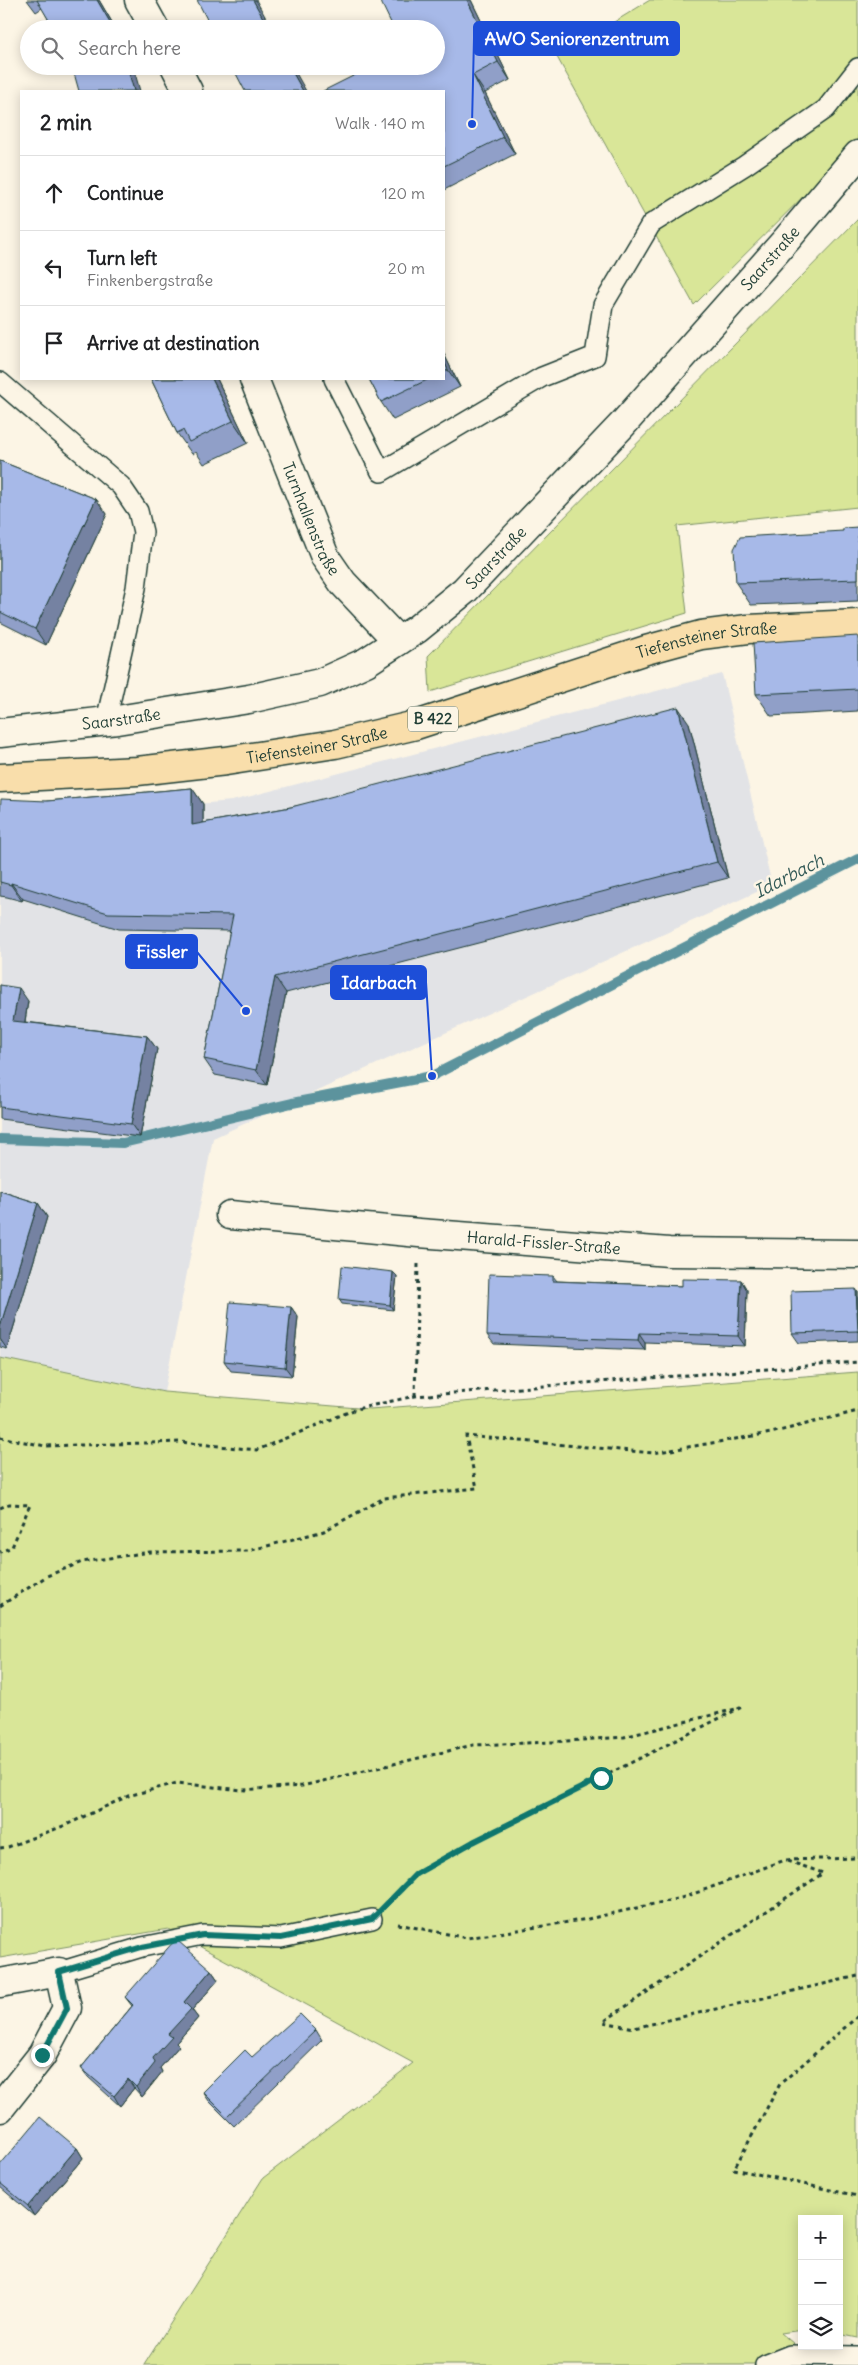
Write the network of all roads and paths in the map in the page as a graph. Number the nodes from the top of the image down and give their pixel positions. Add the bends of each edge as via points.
1 (139, 0) edge
2 (150, 20) edge
3 (858, 68) edge
4 (180, 75) edge
5 (187, 90) edge
6 (858, 155) edge
7 (254, 380) edge
8 (335, 380) edge
9 (0, 382) edge
10 (858, 624) edge
11 (398, 641) junction
12 (106, 721) junction
13 (0, 733) edge
14 (0, 778) edge
15 (230, 1215) dead end
16 (419, 1233) junction
17 (858, 1254) edge
18 (858, 1362) edge
19 (415, 1396) junction
20 (858, 1411) edge
21 (0, 1437) edge
22 (0, 1508) edge
23 (0, 1552) edge
24 (0, 1606) edge
25 (0, 1848) edge
26 (858, 1858) edge
27 (785, 1860) junction
28 (372, 1919) junction
29 (59, 1972) junction
30 (858, 1976) edge
31 (0, 1983) edge
32 (858, 2016) edge
33 (0, 2108) edge
34 (858, 2196) edge
35 (858, 2356) edge
36 (765, 2365) edge

1 - 2 street
3 - 8 lane via 826,109 744,166 651,224 603,305 595,356 542,378 381,472
4 - 5 street
6 - 11 street, Saarstraße via 629,416 541,510 465,590
7 - 11 street, Turnhallenstraße via 325,557 343,583
9 - 12 lane via 121,486 138,511 143,532 136,588
10 - 14 main road, Tiefensteiner Straße / B 422 via 748,629 701,635 416,725 335,744 138,771
11 - 12 street, Saarstraße via 366,662 320,683 250,699
12 - 13 street, Saarstraße
15 - 16 street, Harald-Fissler-Straße
16 - 17 street, Harald-Fissler-Straße via 669,1252
16 - 19 path
18 - 19 path
19 - 21 path via 356,1409 257,1450 181,1442 44,1446
20 - 24 path via 770,1432 653,1453 466,1436 477,1488 384,1498 324,1531 248,1551 150,1552 82,1562 47,1576
22 - 23 path via 9,1504 30,1505 12,1547
25 - 28 path via 66,1826 128,1796 177,1783 242,1790 302,1786 473,1745 624,1737 740,1708 416,1874
26 - 27 path
27 - 28 path via 686,1897 588,1919 467,1938
27 - 30 path via 823,1873 603,2022 634,2028
28 - 29 lane via 281,1938 203,1935 142,1947
29 - 31 street
29 - 33 street via 67,2008 42,2055
32 - 34 path via 780,2084 734,2169
35 - 36 lane via 790,2356

